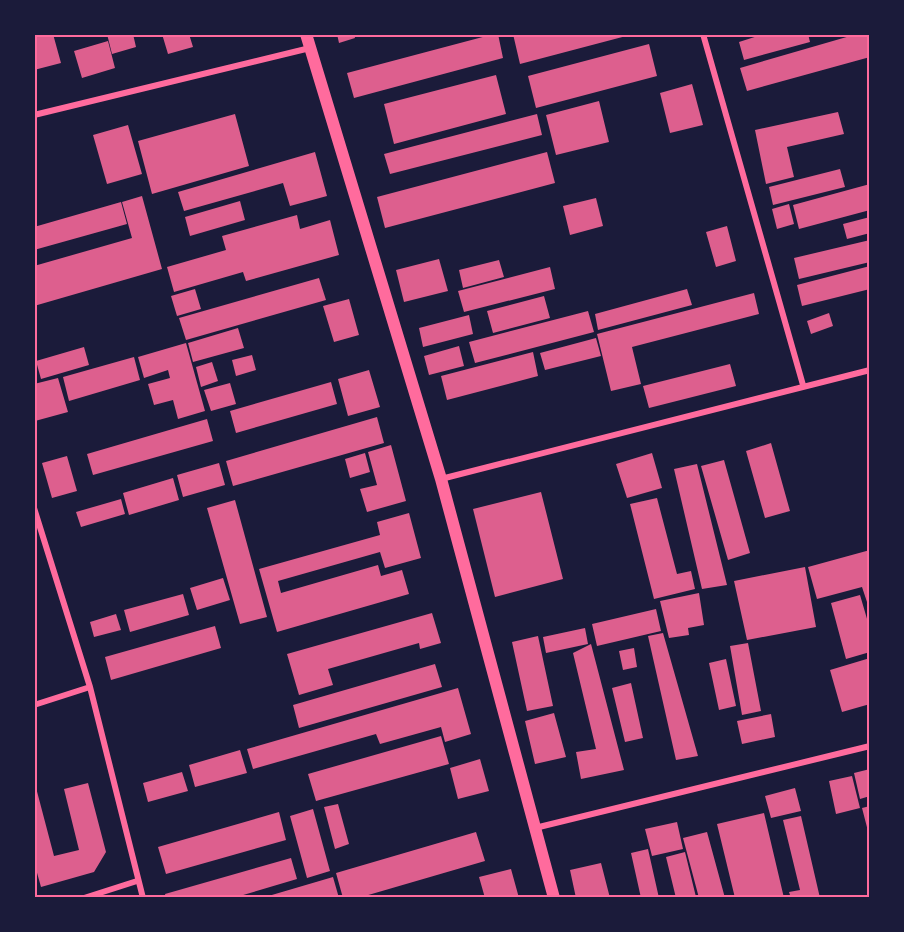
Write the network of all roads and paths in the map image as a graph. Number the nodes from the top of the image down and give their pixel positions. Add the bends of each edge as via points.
1 (306, 34) edge
2 (703, 34) edge
3 (310, 48) junction
4 (34, 115) edge
5 (870, 370) edge
6 (803, 386) junction
7 (441, 479) junction
8 (35, 509) edge
9 (90, 687) junction
10 (34, 705) edge
11 (870, 746) edge
12 (535, 828) junction
13 (137, 880) junction
14 (84, 897) edge
15 (143, 897) edge
16 (554, 897) edge

1 - 3 main road
2 - 6 street
3 - 4 street
3 - 7 main road
5 - 6 street
6 - 7 street
7 - 12 main road
8 - 9 street
9 - 10 street
9 - 13 street
11 - 12 street
12 - 16 main road
13 - 14 street
13 - 15 street

